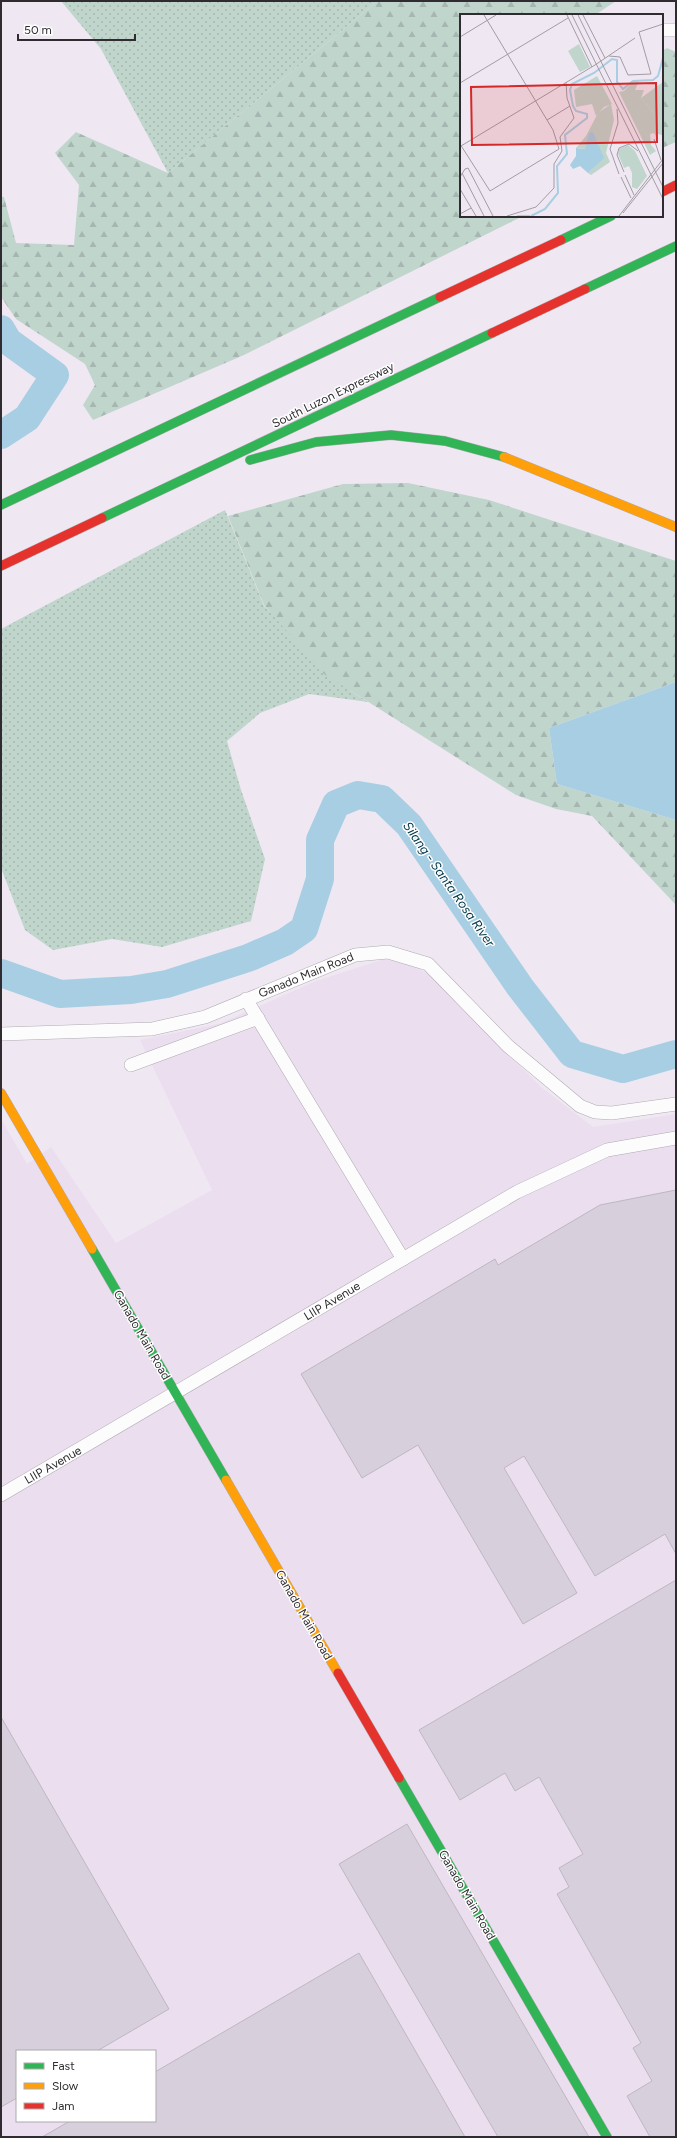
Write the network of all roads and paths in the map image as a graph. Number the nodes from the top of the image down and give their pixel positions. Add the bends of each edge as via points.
1 (663, 30) edge
2 (676, 30) edge
3 (676, 185) edge
4 (663, 192) edge
5 (608, 217) edge
6 (676, 246) edge
7 (197, 474) junction
8 (1, 505) edge
9 (676, 527) edge
10 (1, 566) edge
11 (246, 999) junction
12 (258, 1018) junction
13 (1, 1034) edge
14 (131, 1065) dead end
15 (1, 1093) edge
16 (676, 1104) edge
17 (676, 1138) edge
18 (403, 1259) junction
19 (176, 1393) junction
20 (1, 1495) edge
21 (607, 2137) edge

1 - 2 street
3 - 4 main road
5 - 8 main road
6 - 7 main road, South Luzon Expressway
7 - 9 main road via 316,442 391,435 437,440 492,454 550,474
7 - 10 main road, South Luzon Expressway
11 - 12 street
11 - 13 street, Ganado Main Road via 205,1017 152,1029
11 - 16 street, Ganado Main Road via 355,955 388,952 428,964 508,1046 580,1106 595,1112 612,1113
12 - 14 street
12 - 18 street
15 - 19 main road, Ganado Main Road
17 - 18 street, LIIP Avenue via 607,1150 517,1192
18 - 19 street, LIIP Avenue
19 - 20 street, LIIP Avenue
19 - 21 main road, Ganado Main Road

